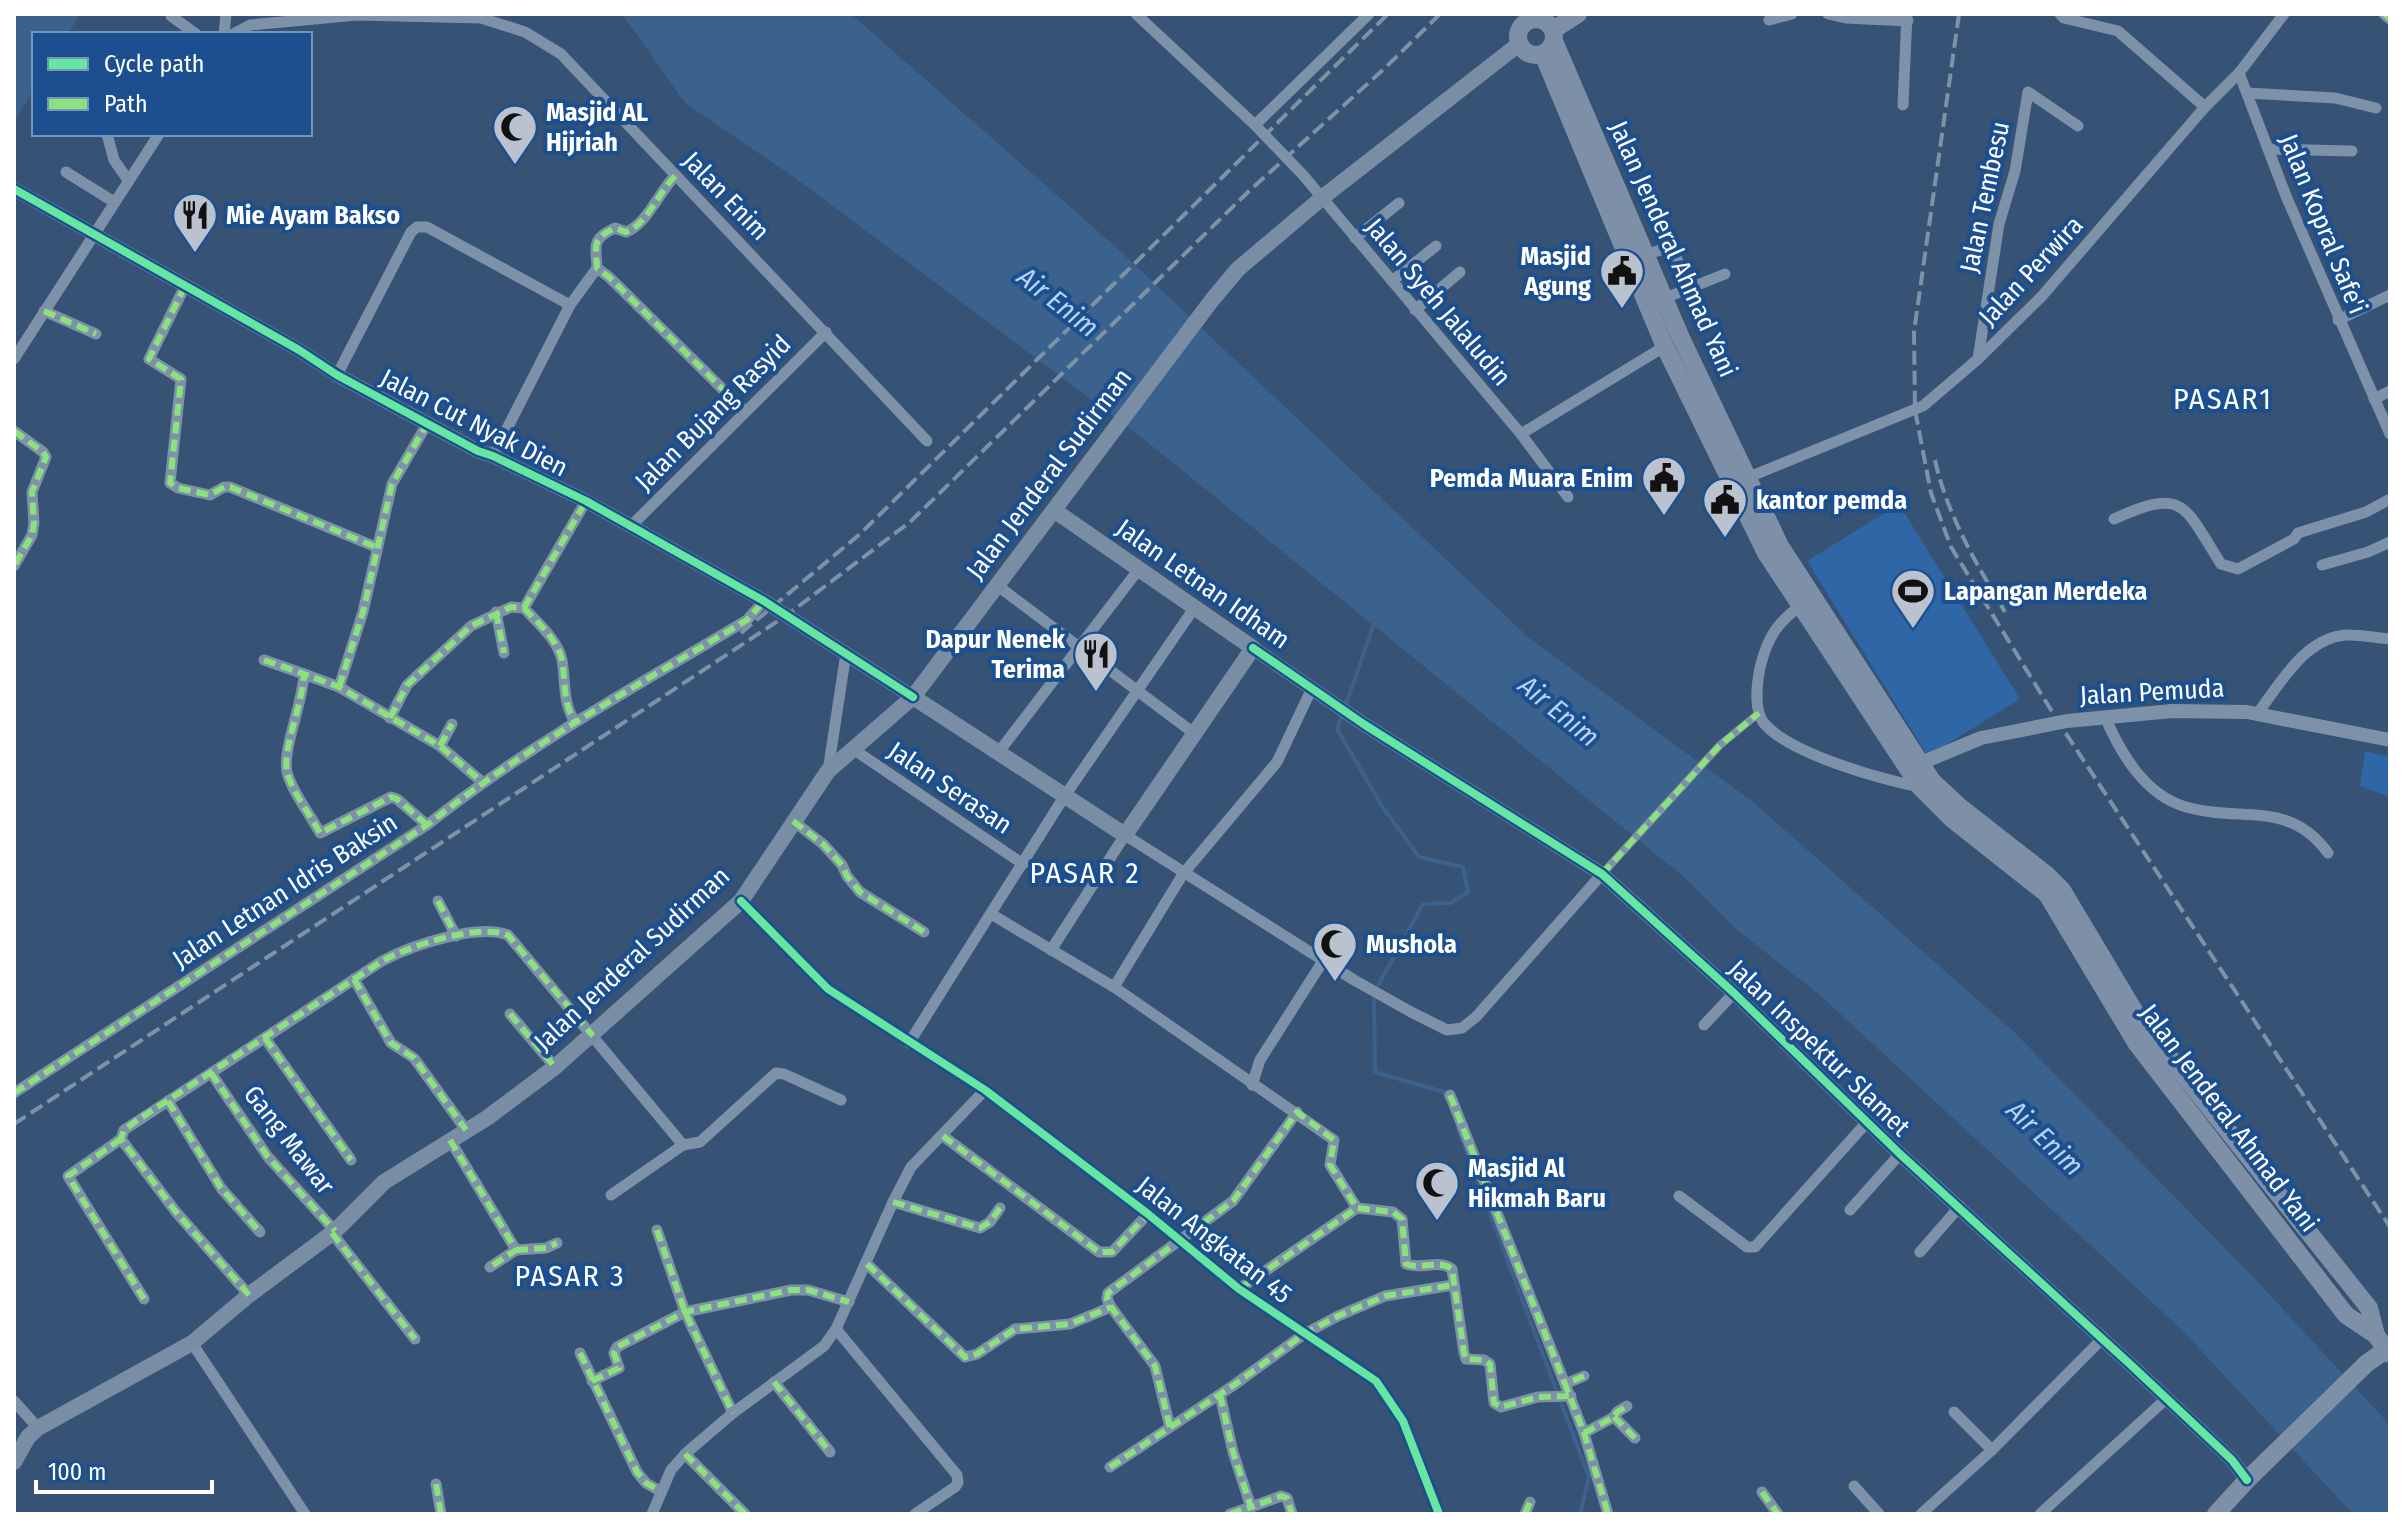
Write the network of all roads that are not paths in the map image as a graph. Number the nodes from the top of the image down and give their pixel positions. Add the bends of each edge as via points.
1 (357, 14) edge
2 (1136, 14) edge
3 (1152, 14) edge
4 (1369, 14) edge
5 (1578, 14) edge
6 (1792, 14) edge
7 (1828, 14) edge
8 (2060, 14) edge
9 (2284, 14) edge
10 (2384, 14) edge
11 (171, 16) dead end
12 (1908, 18) edge
13 (2390, 19) edge
14 (1769, 20) dead end
15 (1151, 28) junction
16 (193, 32) edge
17 (237, 32) edge
18 (1546, 32) edge
19 (1519, 44) junction
20 (2239, 73) junction
21 (2247, 93) junction
22 (1903, 105) dead end
23 (2205, 107) junction
24 (2376, 108) dead end
25 (1255, 125) junction
26 (2078, 126) dead end
27 (108, 136) edge
28 (158, 136) edge
29 (2268, 149) junction
30 (2352, 151) dead end
31 (66, 172) dead end
32 (675, 176) junction
33 (128, 180) junction
34 (14, 189) edge
35 (1323, 197) junction
36 (114, 202) junction
37 (1399, 203) dead end
38 (93, 234) junction
39 (1355, 238) junction
40 (1436, 246) dead end
41 (1647, 254) junction
42 (597, 268) junction
43 (1460, 272) dead end
44 (1725, 274) dead end
45 (1392, 281) junction
46 (185, 286) junction
47 (1689, 289) junction
48 (2390, 295) edge
49 (1665, 298) junction
50 (570, 305) junction
51 (1415, 310) junction
52 (44, 311) junction
53 (2338, 320) junction
54 (826, 332) junction
55 (96, 334) dead end
56 (19, 340) edge
57 (1673, 342) junction
58 (14, 359) edge
59 (1978, 359) junction
60 (337, 375) junction
61 (2390, 391) edge
62 (2374, 399) junction
63 (745, 411) junction
64 (427, 424) junction
65 (14, 431) edge
66 (1521, 434) junction
67 (2390, 434) edge
68 (927, 441) dead end
69 (493, 456) junction
70 (1741, 480) junction
71 (1568, 497) dead end
72 (2390, 499) edge
73 (586, 501) junction
74 (1055, 511) junction
75 (2114, 519) dead end
76 (631, 526) junction
77 (2390, 542) edge
78 (376, 547) junction
79 (2322, 565) dead end
80 (14, 566) edge
81 (1139, 569) junction
82 (998, 586) junction
83 (764, 601) junction
84 (1807, 602) junction
85 (1195, 607) junction
86 (524, 608) junction
87 (496, 612) junction
88 (2390, 639) edge
89 (1079, 648) junction
90 (1253, 648) junction
91 (504, 653) dead end
92 (846, 653) junction
93 (264, 660) dead end
94 (304, 674) junction
95 (339, 687) junction
96 (1139, 692) junction
97 (1317, 692) junction
98 (913, 697) junction
99 (1759, 713) junction
100 (2257, 714) junction
101 (2105, 717) junction
102 (390, 718) junction
103 (575, 722) junction
104 (452, 724) dead end
105 (1195, 734) junction
106 (2390, 740) edge
107 (440, 746) junction
108 (853, 749) junction
109 (998, 753) junction
110 (1921, 763) junction
111 (828, 771) junction
112 (482, 782) junction
113 (1926, 784) junction
114 (1064, 797) junction
115 (793, 821) junction
116 (427, 825) junction
117 (1125, 835) junction
118 (2328, 853) dead end
119 (1023, 864) junction
120 (1183, 874) junction
121 (1602, 874) junction
122 (438, 901) dead end
123 (741, 901) junction
124 (991, 914) junction
125 (924, 932) dead end
126 (456, 936) junction
127 (1051, 950) junction
128 (1323, 961) junction
129 (354, 979) junction
130 (1114, 987) junction
131 (1734, 993) junction
132 (510, 1014) dead end
133 (1704, 1025) dead end
134 (593, 1036) junction
135 (265, 1038) junction
136 (909, 1043) junction
137 (555, 1067) junction
138 (211, 1073) junction
139 (1252, 1085) junction
140 (985, 1090) junction
141 (14, 1093) edge
142 (1450, 1095) dead end
143 (841, 1100) dead end
144 (168, 1101) junction
145 (1297, 1112) junction
146 (1868, 1121) junction
147 (466, 1130) junction
148 (943, 1136) junction
149 (121, 1139) junction
150 (450, 1140) junction
151 (683, 1145) junction
152 (1900, 1154) junction
153 (351, 1160) dead end
154 (611, 1195) dead end
155 (1679, 1196) dead end
156 (893, 1202) junction
157 (1960, 1206) junction
158 (1000, 1208) dead end
159 (1357, 1208) junction
160 (1850, 1210) dead end
161 (1148, 1214) junction
162 (657, 1230) dead end
163 (260, 1232) dead end
164 (333, 1232) junction
165 (1181, 1241) junction
166 (557, 1243) dead end
167 (516, 1250) junction
168 (1920, 1252) dead end
169 (867, 1264) junction
170 (490, 1267) dead end
171 (1453, 1285) junction
172 (1239, 1289) junction
173 (249, 1295) junction
174 (144, 1299) dead end
175 (849, 1302) junction
176 (1111, 1307) junction
177 (685, 1312) junction
178 (836, 1329) junction
179 (1304, 1334) junction
180 (2103, 1338) junction
181 (415, 1339) dead end
182 (192, 1343) junction
183 (2384, 1346) edge
184 (580, 1353) dead end
185 (1584, 1376) dead end
186 (592, 1381) junction
187 (774, 1382) junction
188 (1567, 1392) junction
189 (1220, 1395) junction
190 (2166, 1399) junction
191 (14, 1401) edge
192 (1627, 1406) dead end
193 (1954, 1412) dead end
194 (733, 1413) junction
195 (1614, 1417) junction
196 (1170, 1427) junction
197 (38, 1428) junction
198 (1584, 1433) junction
199 (1635, 1438) dead end
200 (1992, 1450) junction
201 (830, 1452) dead end
202 (685, 1454) junction
203 (14, 1462) edge
204 (1110, 1467) dead end
205 (2247, 1480) junction
206 (436, 1484) dead end
207 (1854, 1486) dead end
208 (660, 1491) junction
209 (1762, 1492) dead end
210 (1530, 1502) dead end
211 (1251, 1507) junction
212 (305, 1514) edge
213 (441, 1514) edge
214 (652, 1514) edge
215 (745, 1514) edge
216 (915, 1514) edge
217 (1230, 1514) edge
218 (1292, 1514) edge
219 (1439, 1514) edge
220 (1525, 1514) edge
221 (1608, 1514) edge
222 (1778, 1514) edge
223 (1879, 1514) edge
224 (1921, 1514) edge
225 (2040, 1514) edge
226 (2216, 1514) edge

1 - 17 street, Jalan Enim via 250,25
1 - 32 street, Jalan Enim via 481,18 525,32 561,54
2 - 15 street, Jalan Syeh Jalaludin
3 - 15 street
4 - 25 street
5 - 18 highway
6 - 14 street
7 - 12 street
8 - 23 street via 2118,31
9 - 20 street, Jalan Perwira
10 - 13 street
11 - 16 street
12 - 22 street
15 - 25 street, Jalan Syeh Jalaludin
18 - 19 highway via 1521,27
18 - 19 highway via 1533,55
18 - 41 highway, Jalan Jenderal Ahmad Yani
18 - 57 highway, Jalan Jenderal Ahmad Yani via 1596,188
19 - 35 main road, Jalan Jenderal Sudirman
20 - 21 street, Jalan Kopral Safe'i
20 - 23 street, Jalan Perwira
21 - 24 street via 2335,98
21 - 29 street, Jalan Kopral Safe'i
23 - 59 street, Jalan Perwira via 2042,296
25 - 35 street, Jalan Syeh Jalaludin
26 - 59 street, Jalan Tembesu via 2028,92 2015,171 1999,224
27 - 33 street via 114,160
28 - 33 street
29 - 30 street
29 - 53 street, Jalan Kopral Safe'i
31 - 36 street
32 - 42 street via 637,226 626,232 615,228 599,237
32 - 54 street, Jalan Enim
33 - 36 street
34 - 38 street, Jalan Cut Nyak Dien
35 - 39 street, Jalan Syeh Jalaludin
35 - 74 main road, Jalan Jenderal Sudirman via 1238,269
36 - 38 street
37 - 39 street
38 - 46 street, Jalan Cut Nyak Dien
38 - 52 street
39 - 45 street, Jalan Syeh Jalaludin
40 - 45 street
41 - 47 street via 1672,247
41 - 49 highway, Jalan Jenderal Ahmad Yani
42 - 50 street
42 - 63 street
43 - 51 street
44 - 47 street
45 - 51 street, Jalan Syeh Jalaludin
46 - 60 street, Jalan Cut Nyak Dien
46 - 78 street via 149,359 181,379 170,483 210,495 230,487
47 - 49 street
48 - 53 street
49 - 57 highway, Jalan Jenderal Ahmad Yani
50 - 60 street via 427,227 417,227
50 - 69 street
51 - 66 street, Jalan Syeh Jalaludin
52 - 55 street
52 - 56 street
53 - 62 street, Jalan Kopral Safe'i
54 - 63 street, Jalan Bujang Rasyid
54 - 68 street, Jalan Enim
56 - 58 street
57 - 66 street
57 - 70 highway, Jalan Jenderal Ahmad Yani
59 - 70 street, Jalan Perwira via 1923,406
60 - 64 street, Jalan Cut Nyak Dien
61 - 62 street
62 - 67 street, Jalan Kopral Safe'i
63 - 76 street, Jalan Bujang Rasyid
64 - 69 street, Jalan Cut Nyak Dien
64 - 78 street via 392,484
65 - 80 street via 46,457 32,492 32,535
66 - 71 street, Jalan Syeh Jalaludin
69 - 73 street, Jalan Cut Nyak Dien
70 - 84 highway, Jalan Jenderal Ahmad Yani via 1766,553
72 - 75 street via 2298,533 2238,569 2221,564 2179,504 2146,504
73 - 76 street, Jalan Cut Nyak Dien
73 - 86 street
74 - 81 main road, Jalan Letnan Idham
74 - 82 main road, Jalan Jenderal Sudirman
76 - 83 street, Jalan Cut Nyak Dien
77 - 79 street
78 - 95 street via 363,612
81 - 85 main road, Jalan Letnan Idham
81 - 89 street
82 - 89 street
82 - 98 main road, Jalan Jenderal Sudirman
83 - 92 street, Jalan Cut Nyak Dien
83 - 103 street via 747,620
84 - 99 street via 1779,623 1766,648 1757,689
84 - 110 highway
84 - 113 highway
85 - 90 main road, Jalan Letnan Idham
85 - 96 street
86 - 87 street
86 - 103 street via 559,652 565,703
87 - 91 street
87 - 102 street via 471,626 407,685
88 - 100 street via 2344,635 2320,644 2294,666
89 - 96 street
89 - 109 street
90 - 97 street, Jalan Letnan Idham
90 - 105 main road
92 - 98 street, Jalan Cut Nyak Dien
92 - 111 street
93 - 94 street
94 - 95 street
94 - 116 street, Jalan Letnan Idris Baksin via 287,773 320,833 391,797
95 - 102 street
96 - 105 street
96 - 114 street
97 - 120 street via 1277,762
97 - 121 street, Jalan Inspektur Slamet
98 - 108 main road, Jalan Jenderal Sudirman
98 - 109 main road
99 - 113 street via 1774,732 1830,761
99 - 121 street via 1720,745
100 - 101 street, Jalan Pemuda via 2172,711
100 - 106 street, Jalan Pemuda
101 - 110 street, Jalan Pemuda via 1981,738
101 - 118 street via 2125,756 2161,794 2193,808 2292,821 2315,835
102 - 107 street
103 - 112 street
104 - 107 street
105 - 117 main road
107 - 112 street
108 - 111 main road, Jalan Jenderal Sudirman
108 - 119 street, Jalan Serasan
109 - 114 main road
110 - 113 highway
111 - 115 main road, Jalan Jenderal Sudirman
112 - 116 street
113 - 183 highway, Jalan Jenderal Ahmad Yani via 1952,819 2047,894 2137,1044 2346,1315
113 - 183 highway via 2062,890 2139,1019 2369,1308
114 - 117 main road
114 - 119 street
115 - 123 main road, Jalan Jenderal Sudirman
115 - 125 street via 823,844 860,892
116 - 141 street, Jalan Letnan Idris Baksin
117 - 120 street
117 - 127 street
119 - 124 street
120 - 128 street
120 - 130 street
121 - 128 street via 1462,1028 1447,1030
121 - 131 street, Jalan Inspektur Slamet
122 - 126 street
123 - 134 main road, Jalan Jenderal Sudirman
123 - 136 street, Jalan Angkatan 45 via 828,989
124 - 127 street
124 - 136 street
126 - 129 street via 409,947
126 - 134 street via 508,935
127 - 130 street
128 - 139 street via 1260,1060
129 - 135 street
129 - 147 street via 391,1043 414,1058
130 - 139 street
131 - 133 street
131 - 146 street, Jalan Inspektur Slamet
132 - 137 street
134 - 137 main road, Jalan Jenderal Sudirman
134 - 151 street
135 - 138 street
135 - 153 street
136 - 140 street, Jalan Angkatan 45
137 - 147 main road, Jalan Jenderal Sudirman
138 - 144 street
138 - 164 street, Gang Mawar via 268,1157
139 - 145 street
140 - 148 street
140 - 161 street, Jalan Angkatan 45
142 - 188 street
143 - 151 street via 776,1073 700,1142
144 - 149 street via 124,1130
144 - 163 street via 221,1188
145 - 159 street via 1334,1140 1330,1165
145 - 165 street via 1233,1201
146 - 152 street, Jalan Inspektur Slamet
146 - 155 street via 1755,1247 1747,1247
147 - 150 main road, Jalan Jenderal Sudirman
148 - 156 street via 911,1167
148 - 161 street via 1099,1252 1112,1252
149 - 173 street
149 - 174 street via 68,1176
150 - 164 main road, Jalan Jenderal Sudirman via 384,1182
150 - 167 street
151 - 154 street
152 - 157 street, Jalan Inspektur Slamet
152 - 160 street
156 - 158 street via 980,1228
156 - 169 street
157 - 168 street
157 - 180 street, Jalan Inspektur Slamet
159 - 171 street via 1398,1215 1406,1264 1449,1266
159 - 172 street
161 - 165 street, Jalan Angkatan 45
162 - 177 street
164 - 173 main road, Jalan Jenderal Sudirman
164 - 181 street, Gang Mawar
165 - 172 street, Jalan Angkatan 45
165 - 176 street via 1113,1289 1107,1299
166 - 167 street
167 - 170 street
169 - 175 street
169 - 176 street via 965,1357 1015,1329 1070,1324
171 - 179 street via 1385,1296
171 - 188 street via 1464,1353 1471,1361 1488,1361 1494,1403 1501,1407
172 - 179 street, Jalan Angkatan 45
173 - 182 main road, Jalan Jenderal Sudirman
175 - 177 street via 799,1289
175 - 178 street
176 - 196 street via 1155,1366
177 - 186 street via 617,1347 619,1368
177 - 194 street
178 - 187 street via 824,1346
178 - 216 street via 957,1475 955,1487
179 - 189 street
179 - 219 street, Jalan Angkatan 45 via 1376,1381 1403,1421
180 - 190 street, Jalan Inspektur Slamet
180 - 200 street
182 - 197 main road, Jalan Jenderal Sudirman
182 - 212 street
183 - 205 highway
184 - 186 street
185 - 188 street
186 - 208 street via 637,1472
187 - 194 street
187 - 201 street
188 - 198 street
189 - 196 street
189 - 211 street
190 - 205 street, Jalan Inspektur Slamet
190 - 225 street
191 - 197 street
192 - 195 street
193 - 200 street
194 - 202 street
195 - 198 street
195 - 199 street
196 - 204 street
197 - 203 main road, Jalan Jenderal Sudirman
198 - 221 street
200 - 224 street
202 - 208 street
202 - 215 street
205 - 226 highway
206 - 213 street
207 - 223 street
208 - 214 street
209 - 222 street
210 - 220 street
211 - 217 street
211 - 218 street via 1281,1496 1287,1498

